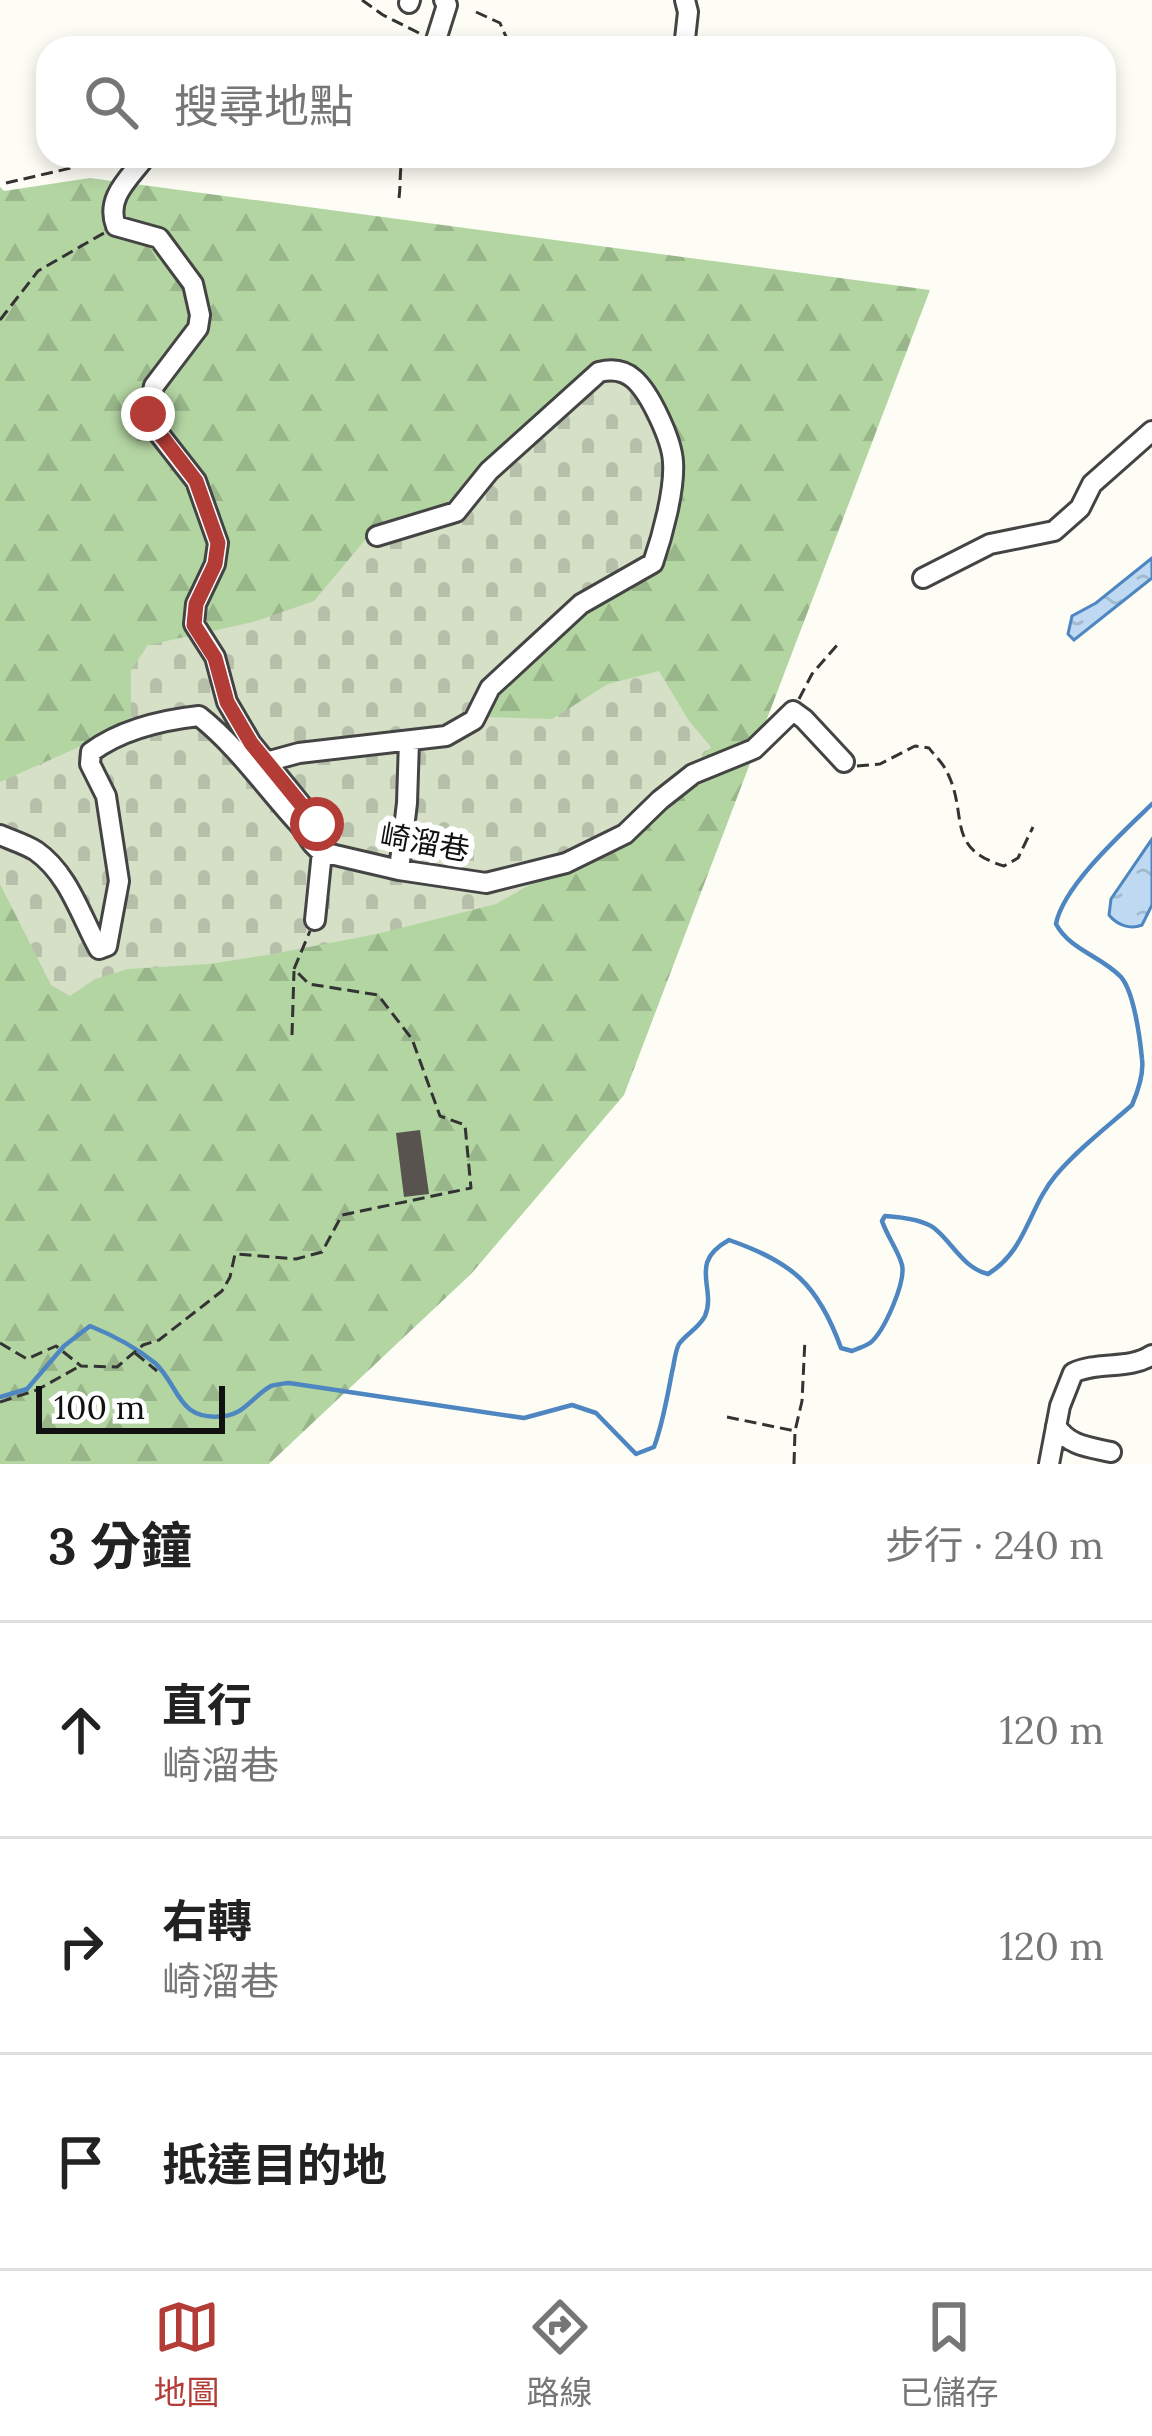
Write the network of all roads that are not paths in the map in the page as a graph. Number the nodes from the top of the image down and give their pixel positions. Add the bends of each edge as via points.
1 (444, 0) edge
2 (685, 0) edge
3 (438, 36) edge
4 (685, 36) edge
5 (137, 168) edge
6 (1152, 431) edge
7 (376, 536) dead end
8 (923, 578) dead end
9 (409, 741) junction
10 (266, 762) junction
11 (844, 762) road end
12 (0, 835) edge
13 (322, 852) junction
14 (399, 869) junction
15 (315, 920) road end
16 (1152, 1355) edge
17 (1056, 1426) junction
18 (1112, 1452) dead end
19 (1049, 1464) edge

1 - 3 street
2 - 4 street
5 - 10 street via 114,199 116,226 159,238 193,284 200,315 154,386 148,414 196,481 209,515 218,543 194,625 215,658 227,702
6 - 8 street via 1054,531 990,544
7 - 9 street via 456,512 489,471 599,372 632,377 668,437 674,461 653,563 581,604 490,688 474,720 446,736
9 - 10 street
9 - 14 street
10 - 13 street via 317,824
11 - 14 street, 崎溜巷 via 793,711 754,749 693,774 626,834 566,863 486,883
12 - 13 street via 37,852 80,906 99,949 106,946 119,880 91,752 166,719 199,716
13 - 14 street, 崎溜巷
13 - 15 street
16 - 17 street via 1072,1373
17 - 18 street via 1075,1444
17 - 19 street

